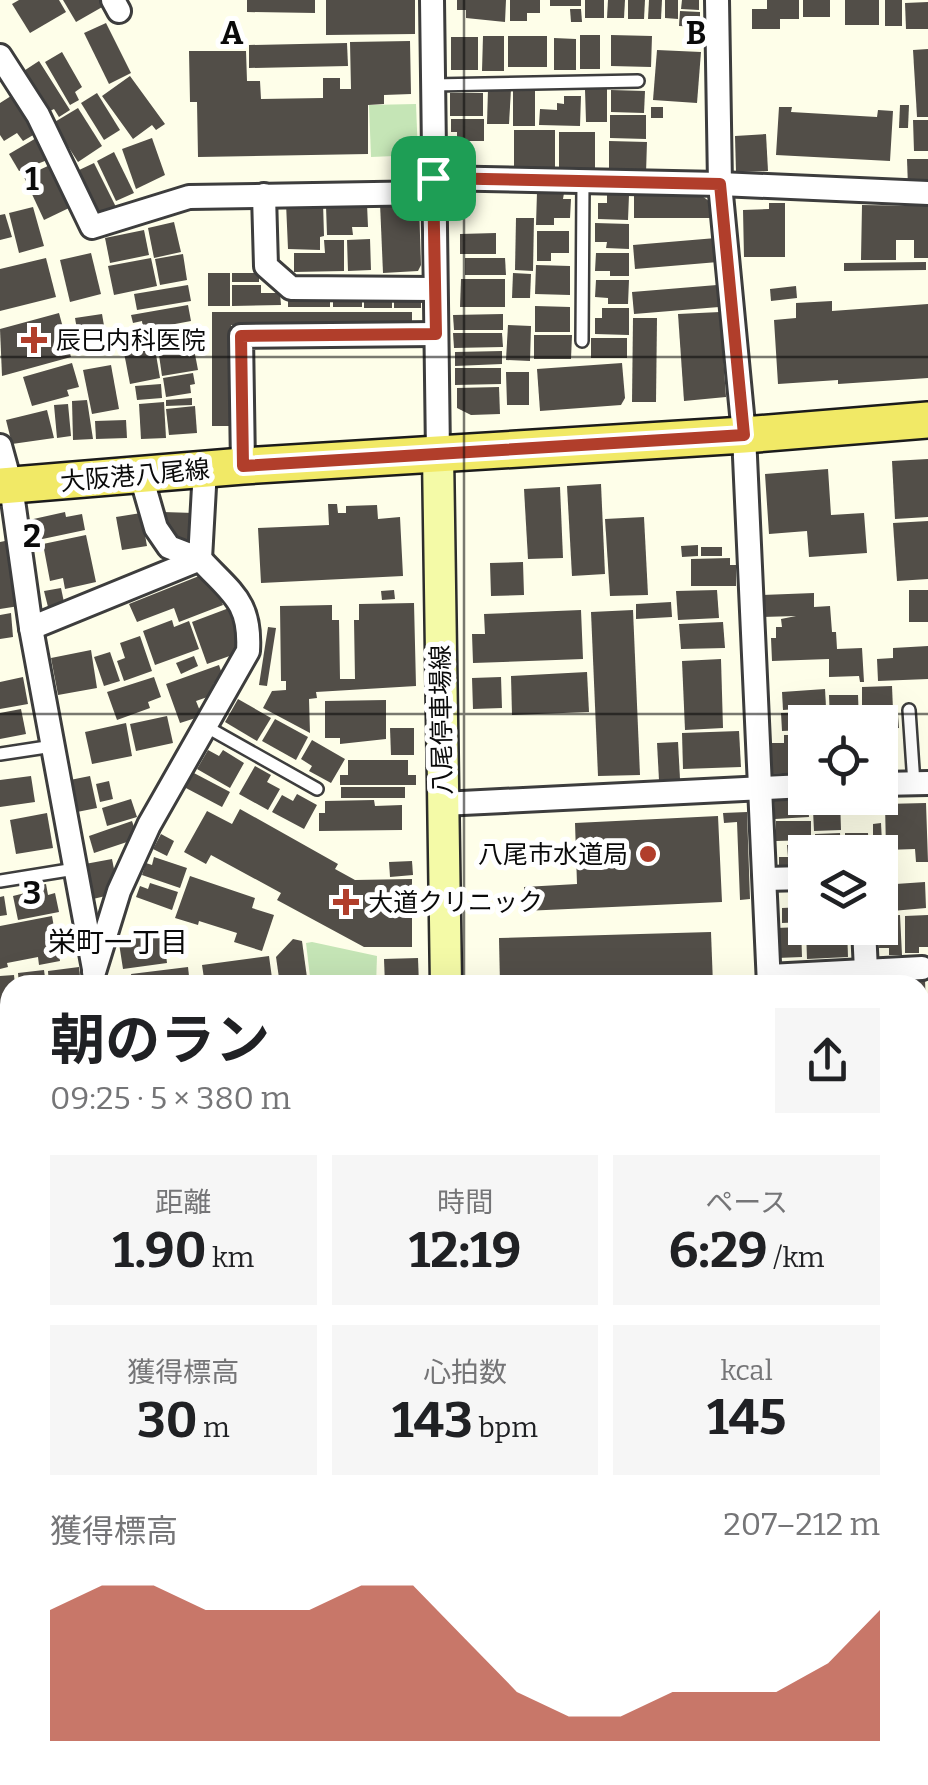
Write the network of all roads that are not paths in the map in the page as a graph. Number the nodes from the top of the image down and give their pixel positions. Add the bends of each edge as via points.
1 (432, 0) edge
2 (717, 0) edge
3 (0, 56) edge
4 (638, 81) dead end
5 (433, 85) junction
6 (583, 182) junction
7 (720, 184) junction
8 (433, 185) junction
9 (928, 193) edge
10 (264, 196) junction
11 (435, 288) junction
12 (436, 334) junction
13 (582, 341) dead end
14 (928, 420) edge
15 (744, 435) junction
16 (0, 446) edge
17 (438, 454) junction
18 (243, 466) junction
19 (205, 469) junction
20 (141, 476) junction
21 (5, 486) edge
22 (200, 559) junction
23 (32, 628) junction
24 (909, 710) dead end
25 (205, 726) junction
26 (53, 746) junction
27 (0, 754) edge
28 (921, 783) edge
29 (788, 786) edge
30 (762, 787) junction
31 (318, 788) dead end
32 (442, 804) junction
33 (75, 869) junction
34 (788, 878) edge
35 (766, 879) junction
36 (0, 881) edge
37 (865, 945) edge
38 (922, 968) dead end
39 (866, 971) junction
40 (94, 975) edge
41 (96, 975) edge
42 (446, 975) edge
43 (769, 975) edge
44 (823, 975) edge

1 - 5 street
2 - 7 street
3 - 10 street via 38,115 92,227 189,197
4 - 5 lane
5 - 8 street
6 - 7 street
6 - 8 street
6 - 13 lane
7 - 9 street
7 - 15 street
8 - 10 street
8 - 11 street
10 - 11 street via 266,266 292,288
11 - 12 street
12 - 17 street
12 - 18 street via 241,336
14 - 15 main road, 大阪港八尾線
15 - 17 main road, 大阪港八尾線
15 - 30 street
16 - 21 street
17 - 18 main road, 大阪港八尾線
17 - 32 main road, 八尾停車場線
18 - 19 main road, 大阪港八尾線
19 - 20 main road, 大阪港八尾線
19 - 22 street
20 - 21 main road, 大阪港八尾線
20 - 22 street via 156,528 170,547
21 - 23 street
22 - 23 street
22 - 25 street via 250,622 248,651
23 - 26 street
24 - 28 lane
25 - 31 lane
25 - 41 street via 119,891
26 - 27 lane
26 - 33 street
29 - 30 street
30 - 32 street
30 - 35 street
32 - 42 main road, 八尾停車場線
33 - 36 lane
33 - 40 street
34 - 35 street
35 - 43 street
37 - 39 street
38 - 39 street
39 - 44 street

